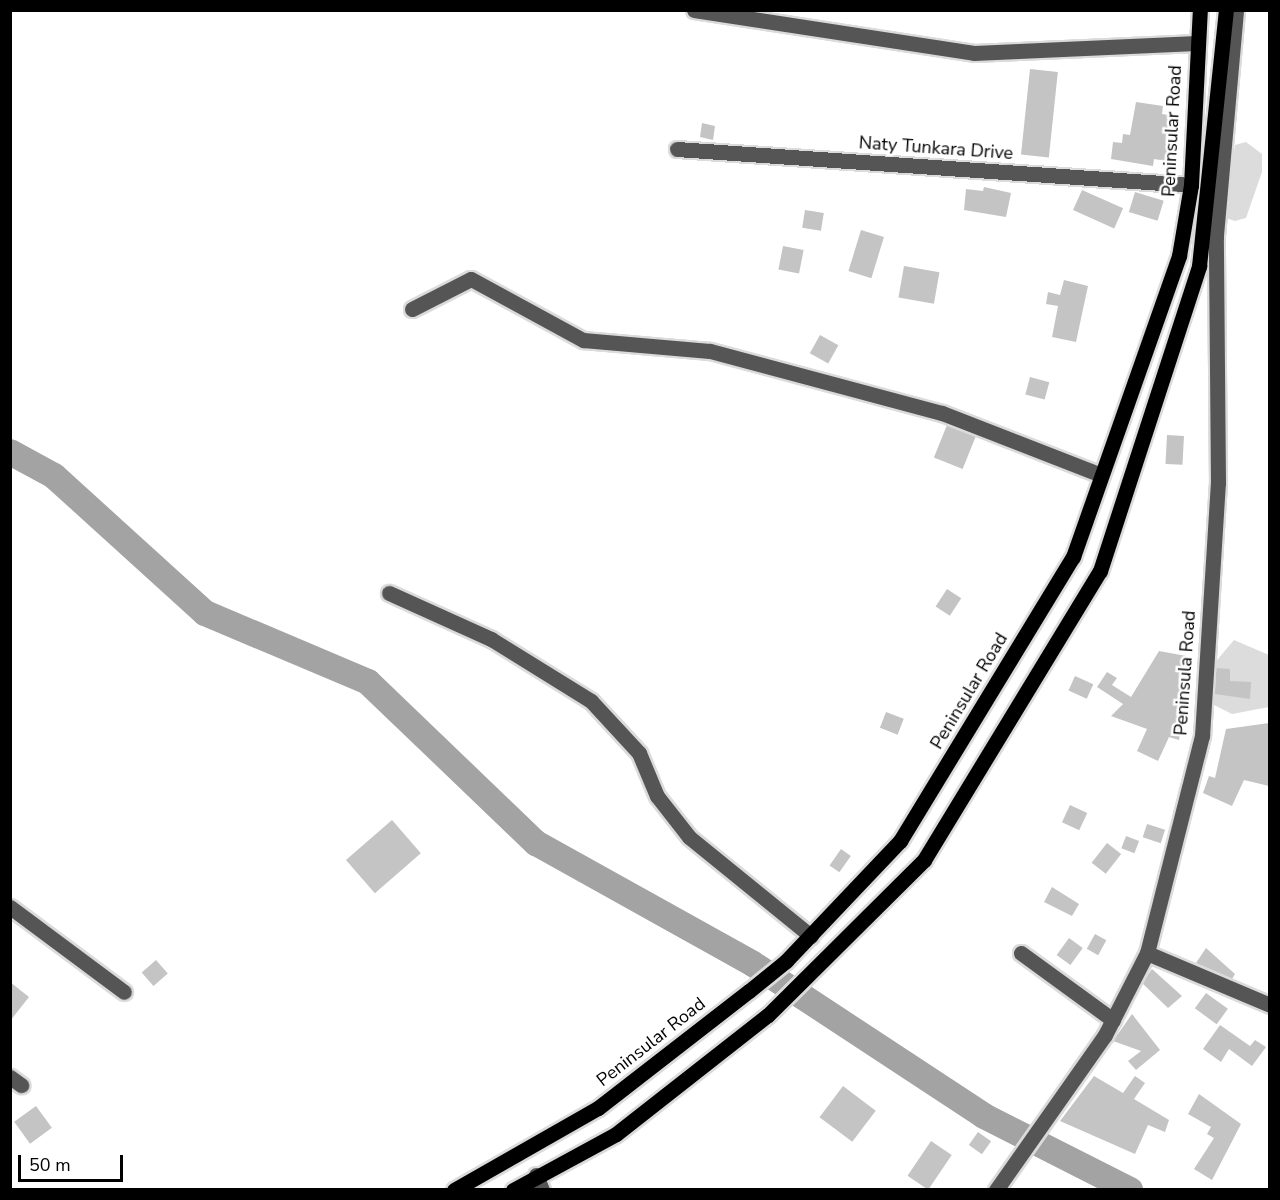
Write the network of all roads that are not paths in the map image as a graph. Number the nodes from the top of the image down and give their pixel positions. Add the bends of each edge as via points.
1 (694, 10) edge
2 (1200, 10) edge
3 (1226, 10) edge
4 (1236, 10) edge
5 (1197, 43) junction
6 (677, 149) dead end
7 (1191, 185) junction
8 (1207, 218) junction
9 (1216, 237) junction
10 (412, 309) dead end
11 (1101, 475) junction
12 (389, 594) dead end
13 (10, 907) edge
14 (811, 936) junction
15 (1022, 953) dead end
16 (1147, 953) junction
17 (124, 992) dead end
18 (1269, 1005) edge
19 (1113, 1020) junction
20 (539, 1182) edge
21 (454, 1190) edge
22 (513, 1190) edge
23 (996, 1190) edge

1 - 5 street via 974,53
2 - 5 main road, Peninsular Road
3 - 8 main road
4 - 9 street
5 - 7 main road, Peninsular Road
6 - 7 street, Naty Tunkara Drive
7 - 11 main road, Peninsular Road via 1179,256
8 - 9 street, Peninsula Road
8 - 20 main road via 1198,266 1100,571 924,860 804,986 616,1134
9 - 16 street, Peninsula Road via 1218,483 1202,736
10 - 11 street via 471,279 583,340 710,351 942,413
11 - 14 main road, Peninsular Road via 1073,557 900,841
12 - 14 street via 491,639 591,701 639,753 657,796 689,837
13 - 17 street
14 - 21 main road, Peninsular Road via 749,991 598,1108
15 - 19 street
16 - 18 street
16 - 19 street, Peninsula Road
19 - 23 street, Peninsula Road
20 - 22 main road

